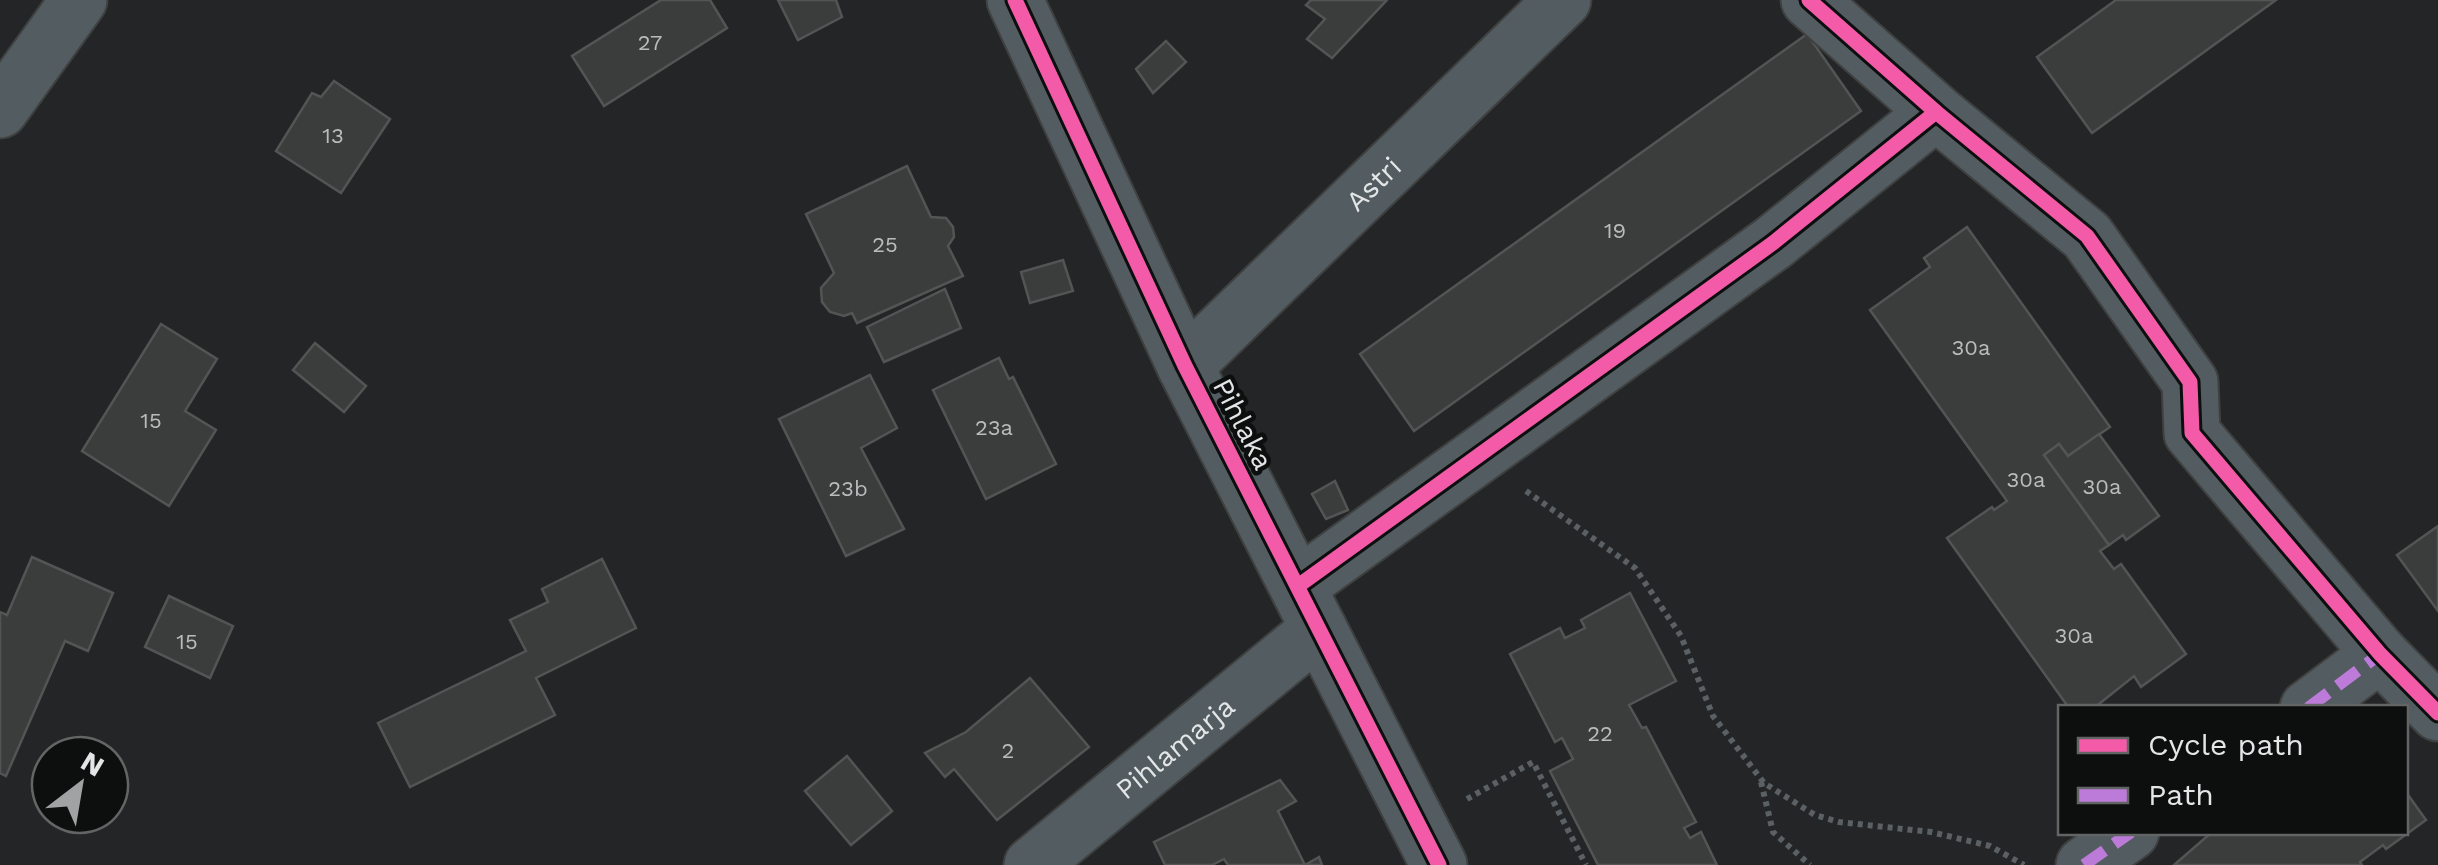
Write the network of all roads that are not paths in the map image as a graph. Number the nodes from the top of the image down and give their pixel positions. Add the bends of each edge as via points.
1 (80, 0) edge
2 (1014, 0) edge
3 (1563, 0) edge
4 (1809, 0) edge
5 (0, 110) edge
6 (1936, 112) junction
7 (1186, 366) junction
8 (1309, 608) junction
9 (2380, 654) junction
10 (2312, 705) edge
11 (2438, 713) edge
12 (2127, 835) edge
13 (1032, 865) edge
14 (1440, 865) edge
15 (2084, 865) edge

1 - 5 street
2 - 7 street, Pihlaka
3 - 7 street, Astri
4 - 6 street
6 - 8 street, Pihlamarja via 1773,243 1482,453
6 - 9 street via 2087,236 2190,382 2192,433
7 - 8 street, Pihlaka
8 - 13 street, Pihlamarja
8 - 14 street, Pihlaka
9 - 10 street
9 - 11 street
12 - 15 street

